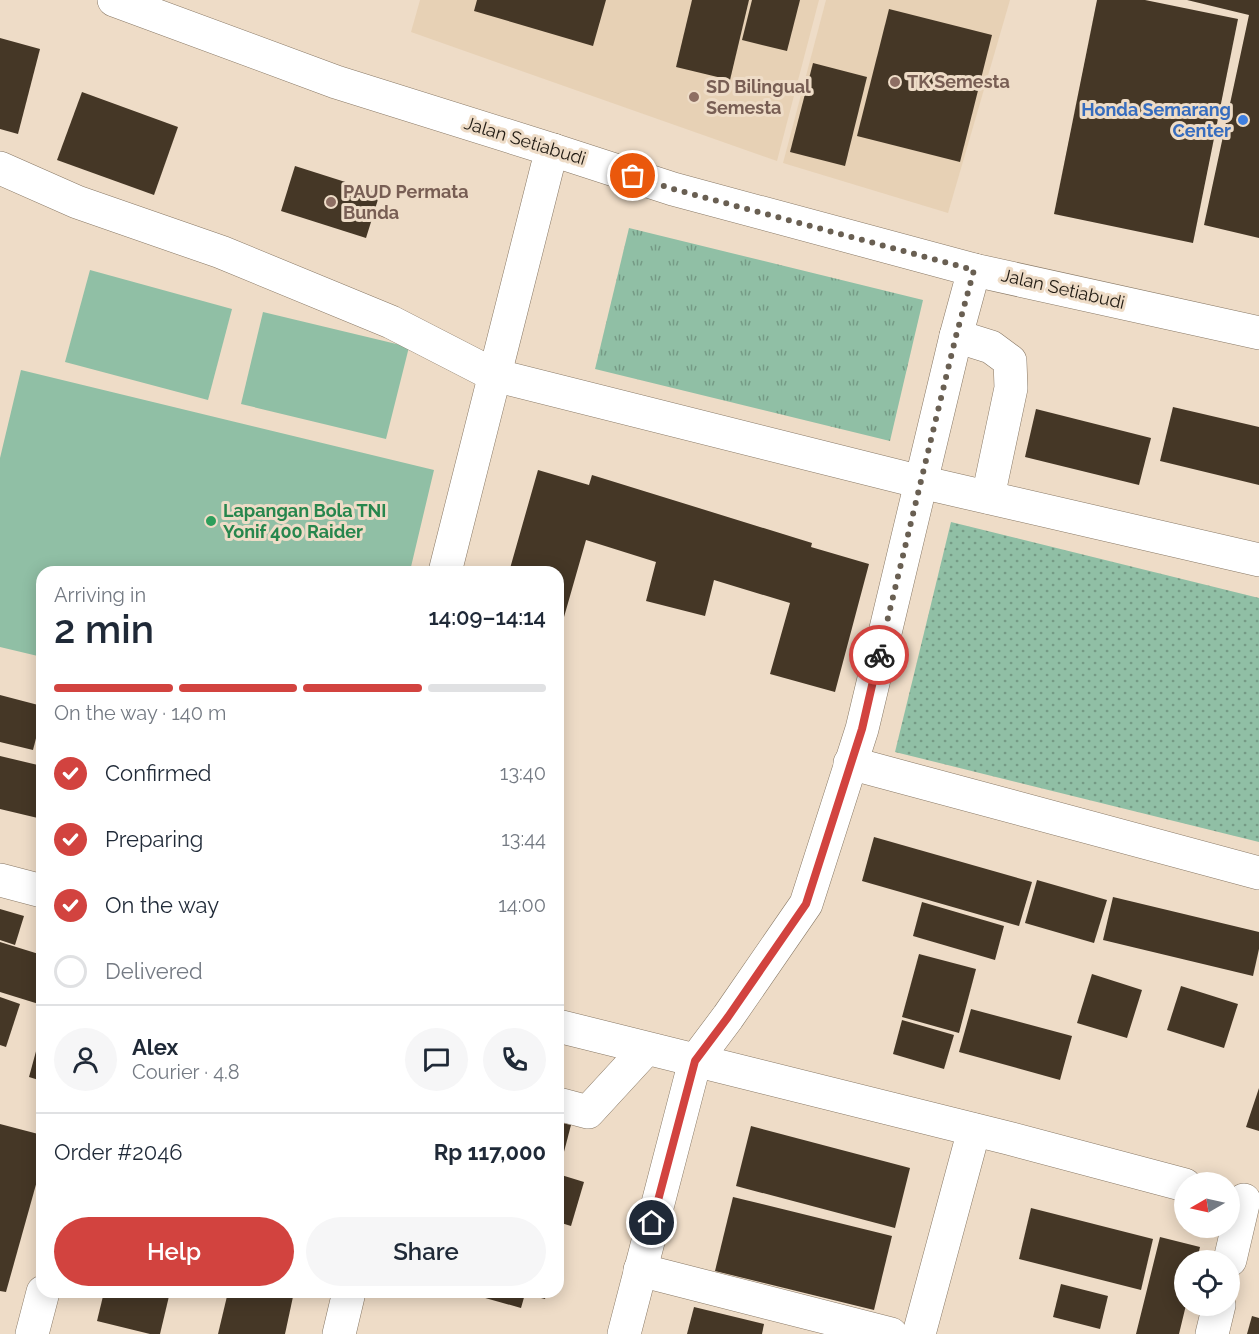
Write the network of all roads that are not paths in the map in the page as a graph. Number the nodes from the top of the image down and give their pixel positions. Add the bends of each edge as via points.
1 (114, 0) edge
2 (553, 150) junction
3 (0, 168) edge
4 (974, 270) junction
5 (1259, 333) edge
6 (956, 336) junction
7 (494, 375) junction
8 (921, 482) junction
9 (988, 497) junction
10 (1259, 560) edge
11 (446, 566) edge
12 (850, 763) junction
13 (1259, 873) edge
14 (0, 880) edge
15 (36, 889) edge
16 (564, 1028) edge
17 (646, 1049) junction
18 (695, 1061) junction
19 (564, 1106) edge
20 (974, 1130) junction
21 (1174, 1182) edge
22 (1244, 1201) edge
23 (1232, 1250) edge
24 (640, 1270) junction
25 (41, 1298) edge
26 (348, 1298) edge
27 (1216, 1316) edge
28 (32, 1334) edge
29 (339, 1334) edge
30 (624, 1334) edge
31 (891, 1334) edge
32 (919, 1334) edge
33 (1212, 1334) edge

1 - 2 main road, Jalan Setiabudi via 336,82
2 - 4 main road, Jalan Setiabudi via 673,189
2 - 7 main road
3 - 7 main road via 77,202 222,252 391,322
4 - 5 main road, Jalan Setiabudi
4 - 6 main road
6 - 8 main road
6 - 9 main road via 992,347 1010,361 1011,388
7 - 8 main road
7 - 11 main road
8 - 9 main road
8 - 12 main road via 862,729
9 - 10 main road
12 - 13 main road
12 - 18 main road via 806,904
14 - 15 main road
16 - 17 main road
17 - 18 main road
17 - 19 main road via 588,1112
18 - 20 main road
18 - 24 main road
20 - 21 main road
20 - 32 main road
22 - 23 main road
24 - 30 main road
24 - 31 main road
25 - 28 main road
26 - 29 main road
27 - 33 main road

